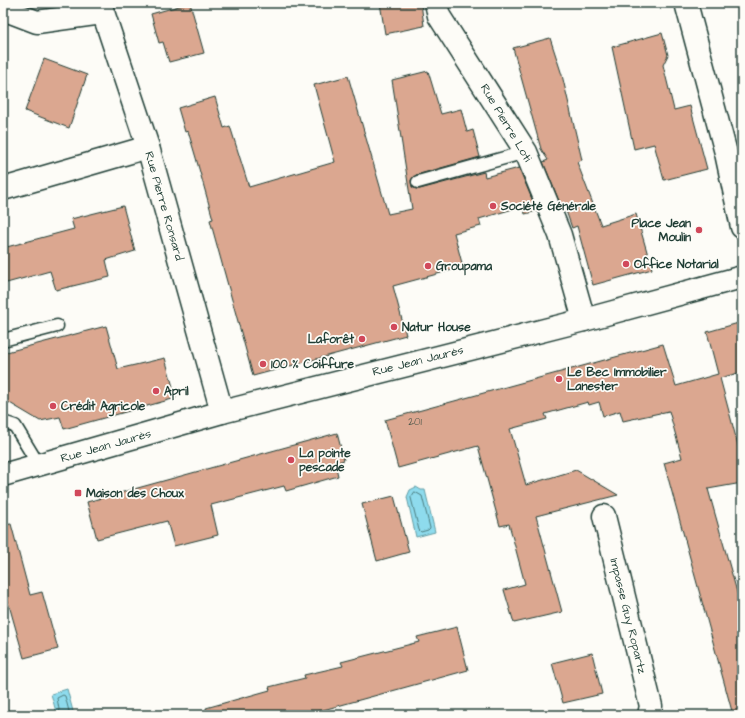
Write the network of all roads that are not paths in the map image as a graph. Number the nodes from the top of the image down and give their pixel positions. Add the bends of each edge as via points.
1 (436, 3) edge
2 (686, 3) edge
3 (101, 8) edge
4 (3, 9) edge
5 (148, 147) junction
6 (526, 152) junction
7 (418, 182) dead end
8 (3, 189) edge
9 (742, 227) edge
10 (742, 277) edge
11 (584, 320) junction
12 (56, 326) dead end
13 (3, 340) edge
14 (222, 412) junction
15 (3, 422) edge
16 (38, 464) junction
17 (3, 475) edge
18 (604, 516) dead end
19 (650, 715) edge

1 - 6 street, Rue Pierre Loti via 439,16
2 - 9 street via 726,154
3 - 4 street via 37,22
3 - 5 street, Rue Pierre Ronsard
5 - 8 street
5 - 14 street, Rue Pierre Ronsard
6 - 7 lane
6 - 11 street, Rue Pierre Loti via 560,235
10 - 11 street, Rue Jean Jaurès
11 - 14 street, Rue Jean Jaurès
12 - 13 lane
14 - 16 street, Rue Jean Jaurès
15 - 16 lane via 15,426
16 - 17 street, Rue Jean Jaurès
18 - 19 street, Impasse Guy Ropartz via 650,706

